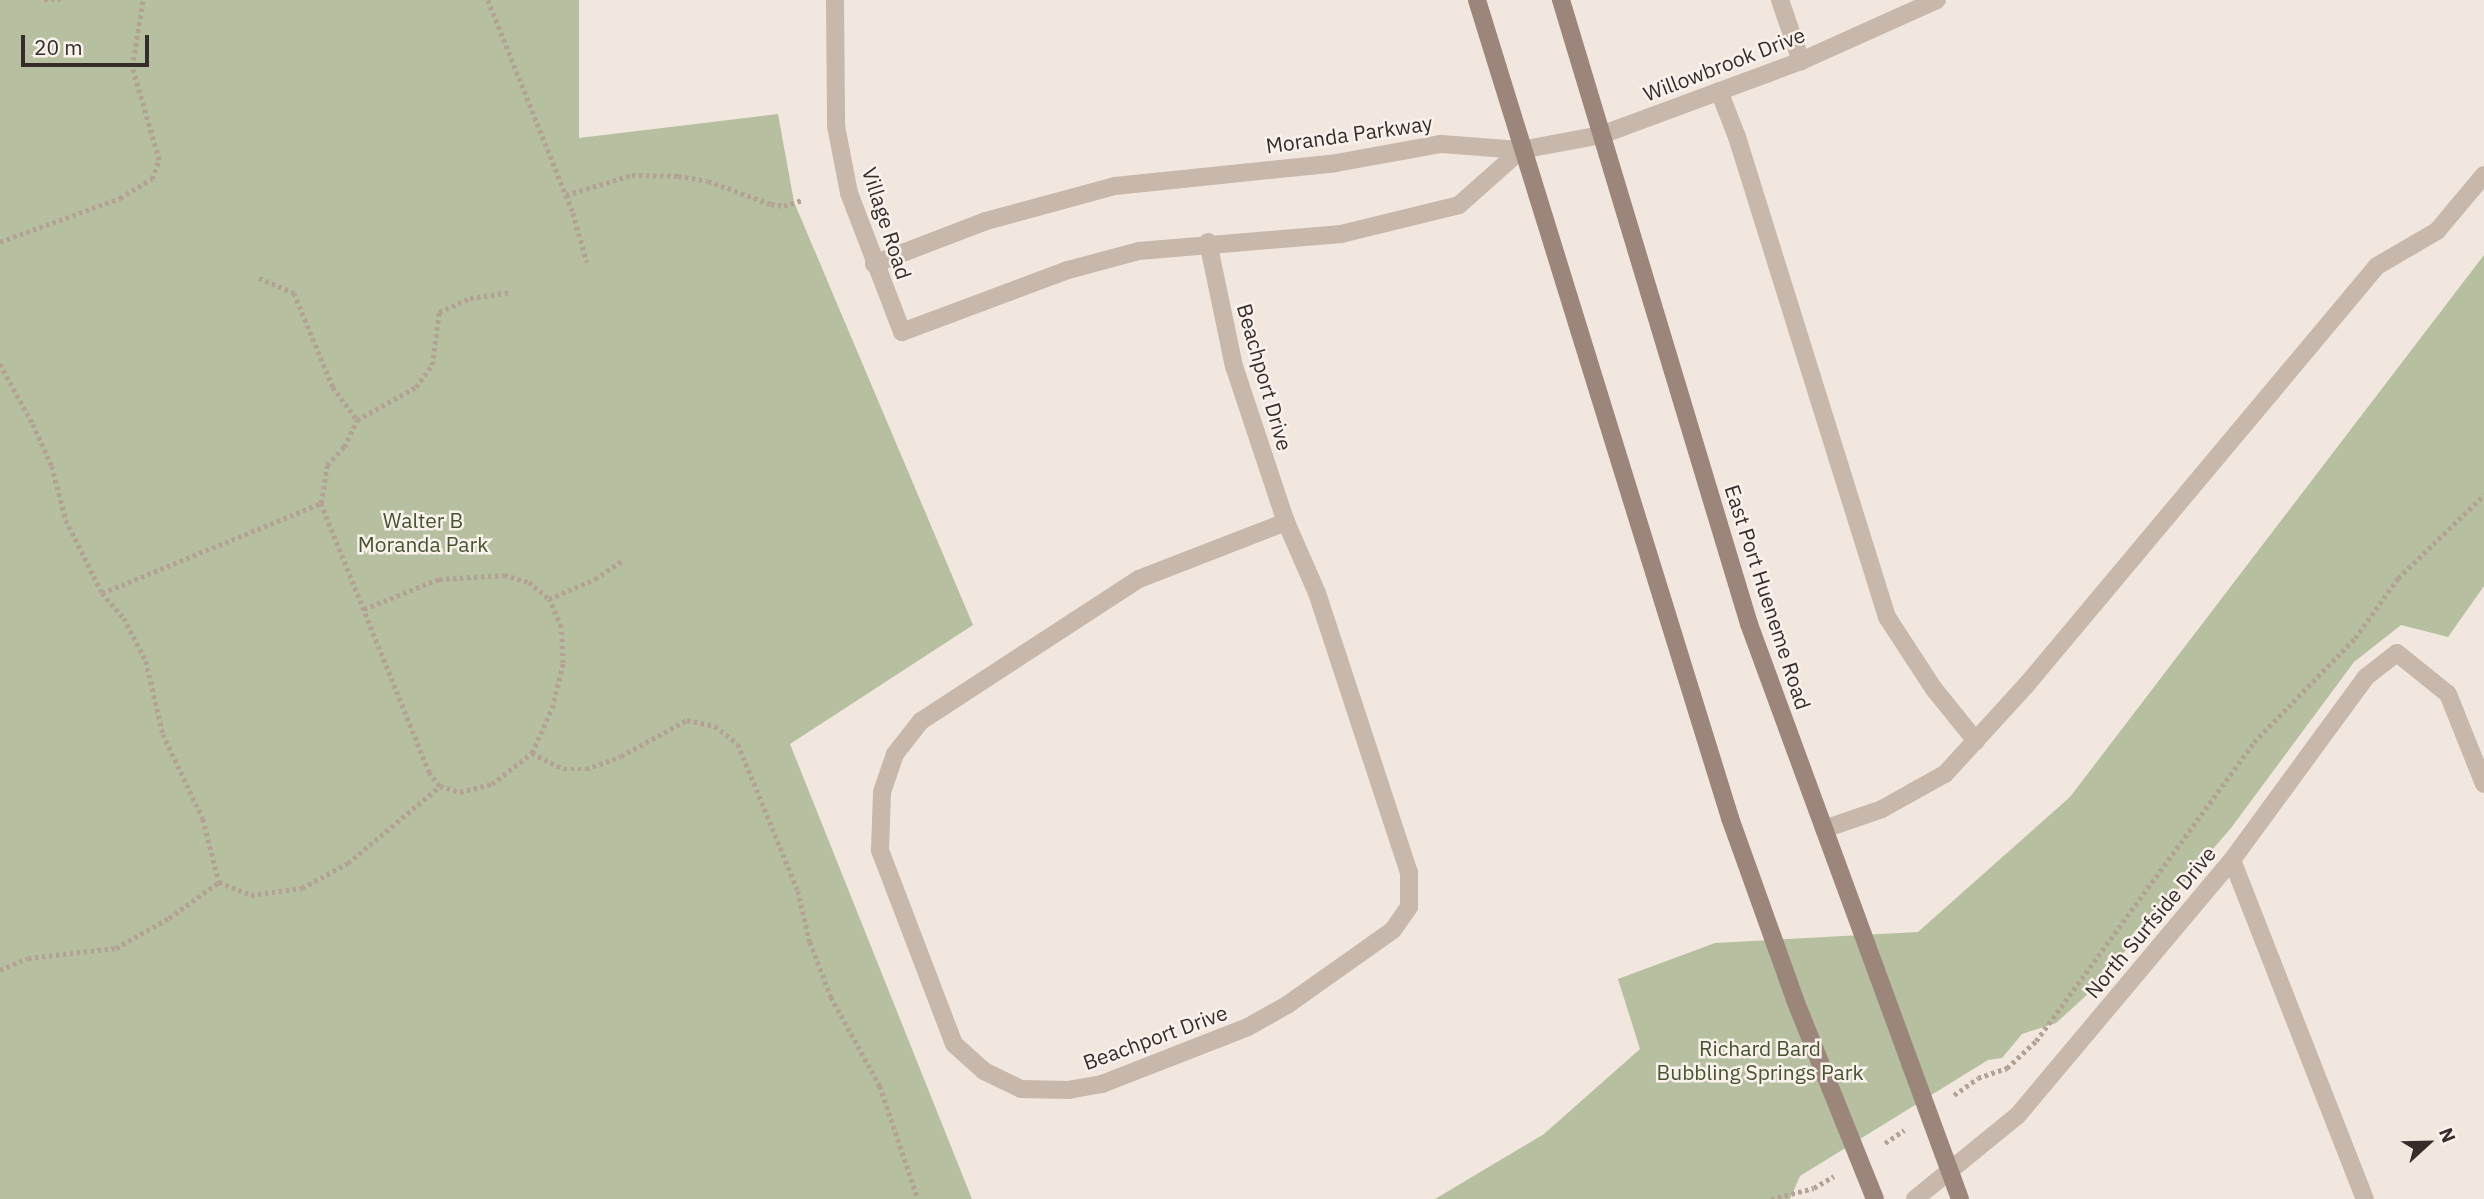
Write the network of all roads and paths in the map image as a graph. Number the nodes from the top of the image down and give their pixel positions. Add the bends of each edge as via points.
1 (44, 0) edge
2 (62, 0) edge
3 (143, 0) edge
4 (488, 0) edge
5 (835, 0) edge
6 (1477, 0) edge
7 (1561, 0) edge
8 (1780, 0) edge
9 (1937, 0) edge
10 (1801, 61) junction
11 (1719, 91) junction
12 (1601, 135) junction
13 (1521, 150) junction
14 (2484, 175) edge
15 (566, 195) junction
16 (802, 200) dead end
17 (0, 242) edge
18 (1208, 242) junction
19 (587, 262) dead end
20 (874, 264) junction
21 (259, 278) dead end
22 (511, 292) dead end
23 (0, 364) edge
24 (357, 420) junction
25 (2484, 495) edge
26 (321, 502) junction
27 (1286, 522) junction
28 (623, 560) dead end
29 (102, 593) junction
30 (549, 598) junction
31 (364, 610) junction
32 (1976, 741) junction
33 (532, 753) junction
34 (2484, 784) edge
35 (440, 786) junction
36 (1824, 829) junction
37 (2232, 860) junction
38 (219, 882) junction
39 (0, 970) edge
40 (1927, 1114) junction
41 (1859, 1160) junction
42 (1950, 1172) junction
43 (918, 1199) edge
44 (1770, 1199) edge
45 (1875, 1199) edge
46 (1915, 1199) edge
47 (1960, 1199) edge
48 (2365, 1199) edge

1 - 2 path
3 - 17 path via 132,67 159,160 152,179 120,198
4 - 15 path
5 - 20 street, Village Road via 836,126 849,193
6 - 13 main road
7 - 12 main road, East Port Hueneme Road
8 - 10 street
9 - 10 street, Willowbrook Drive
10 - 11 street, Willowbrook Drive
11 - 12 street, Willowbrook Drive
11 - 32 street via 1887,617 1934,689
12 - 13 street, Willowbrook Drive
12 - 36 main road, East Port Hueneme Road via 1749,624
13 - 18 street via 1459,205 1433,213 1341,234
13 - 20 street, Moranda Parkway via 1441,144 1336,163 1115,186 985,221
13 - 41 main road via 1730,818
14 - 32 street via 2437,231 2377,266
15 - 16 path via 632,175 708,181 784,206
15 - 19 path
18 - 20 street, Village Road via 1139,251 1068,270 902,332
18 - 27 street, Beachport Drive via 1234,366
21 - 24 path via 294,293 333,387
22 - 24 path via 470,298 439,312 432,365 416,387
23 - 29 path via 38,435 66,520
24 - 26 path via 344,447 327,465
25 - 40 path via 2399,578 2355,638 2254,742 2036,1041 2007,1068 1978,1078
26 - 29 path
26 - 31 path
27 - 27 street, Beachport Drive via 1317,593 1409,872 1409,907 1393,930 1287,1005 1248,1027 1102,1084 1069,1090 1021,1089 984,1071 954,1044 880,850 882,792 895,754 920,721 1139,579
28 - 30 path via 595,579
29 - 38 path via 124,618 146,661 163,734 204,819
30 - 31 path via 529,582 504,575 439,579
30 - 33 path via 561,627 563,663 552,708
31 - 35 path via 429,772
32 - 36 street via 1945,774 1882,809
33 - 35 path via 492,784 460,792
33 - 43 path via 564,769 586,769 621,756 687,720 715,726 738,744 798,891 810,942 831,997 880,1086
34 - 37 street, North Surfside Drive via 2448,694 2397,653 2366,677
35 - 38 path via 348,863 302,888 251,895
36 - 40 main road, East Port Hueneme Road
37 - 42 street, North Surfside Drive via 2018,1115
37 - 48 street
38 - 39 path via 116,948 28,958
40 - 41 path
40 - 42 main road, East Port Hueneme Road
41 - 44 path via 1814,1188
41 - 45 main road
42 - 46 street, North Surfside Drive
42 - 47 main road, East Port Hueneme Road

